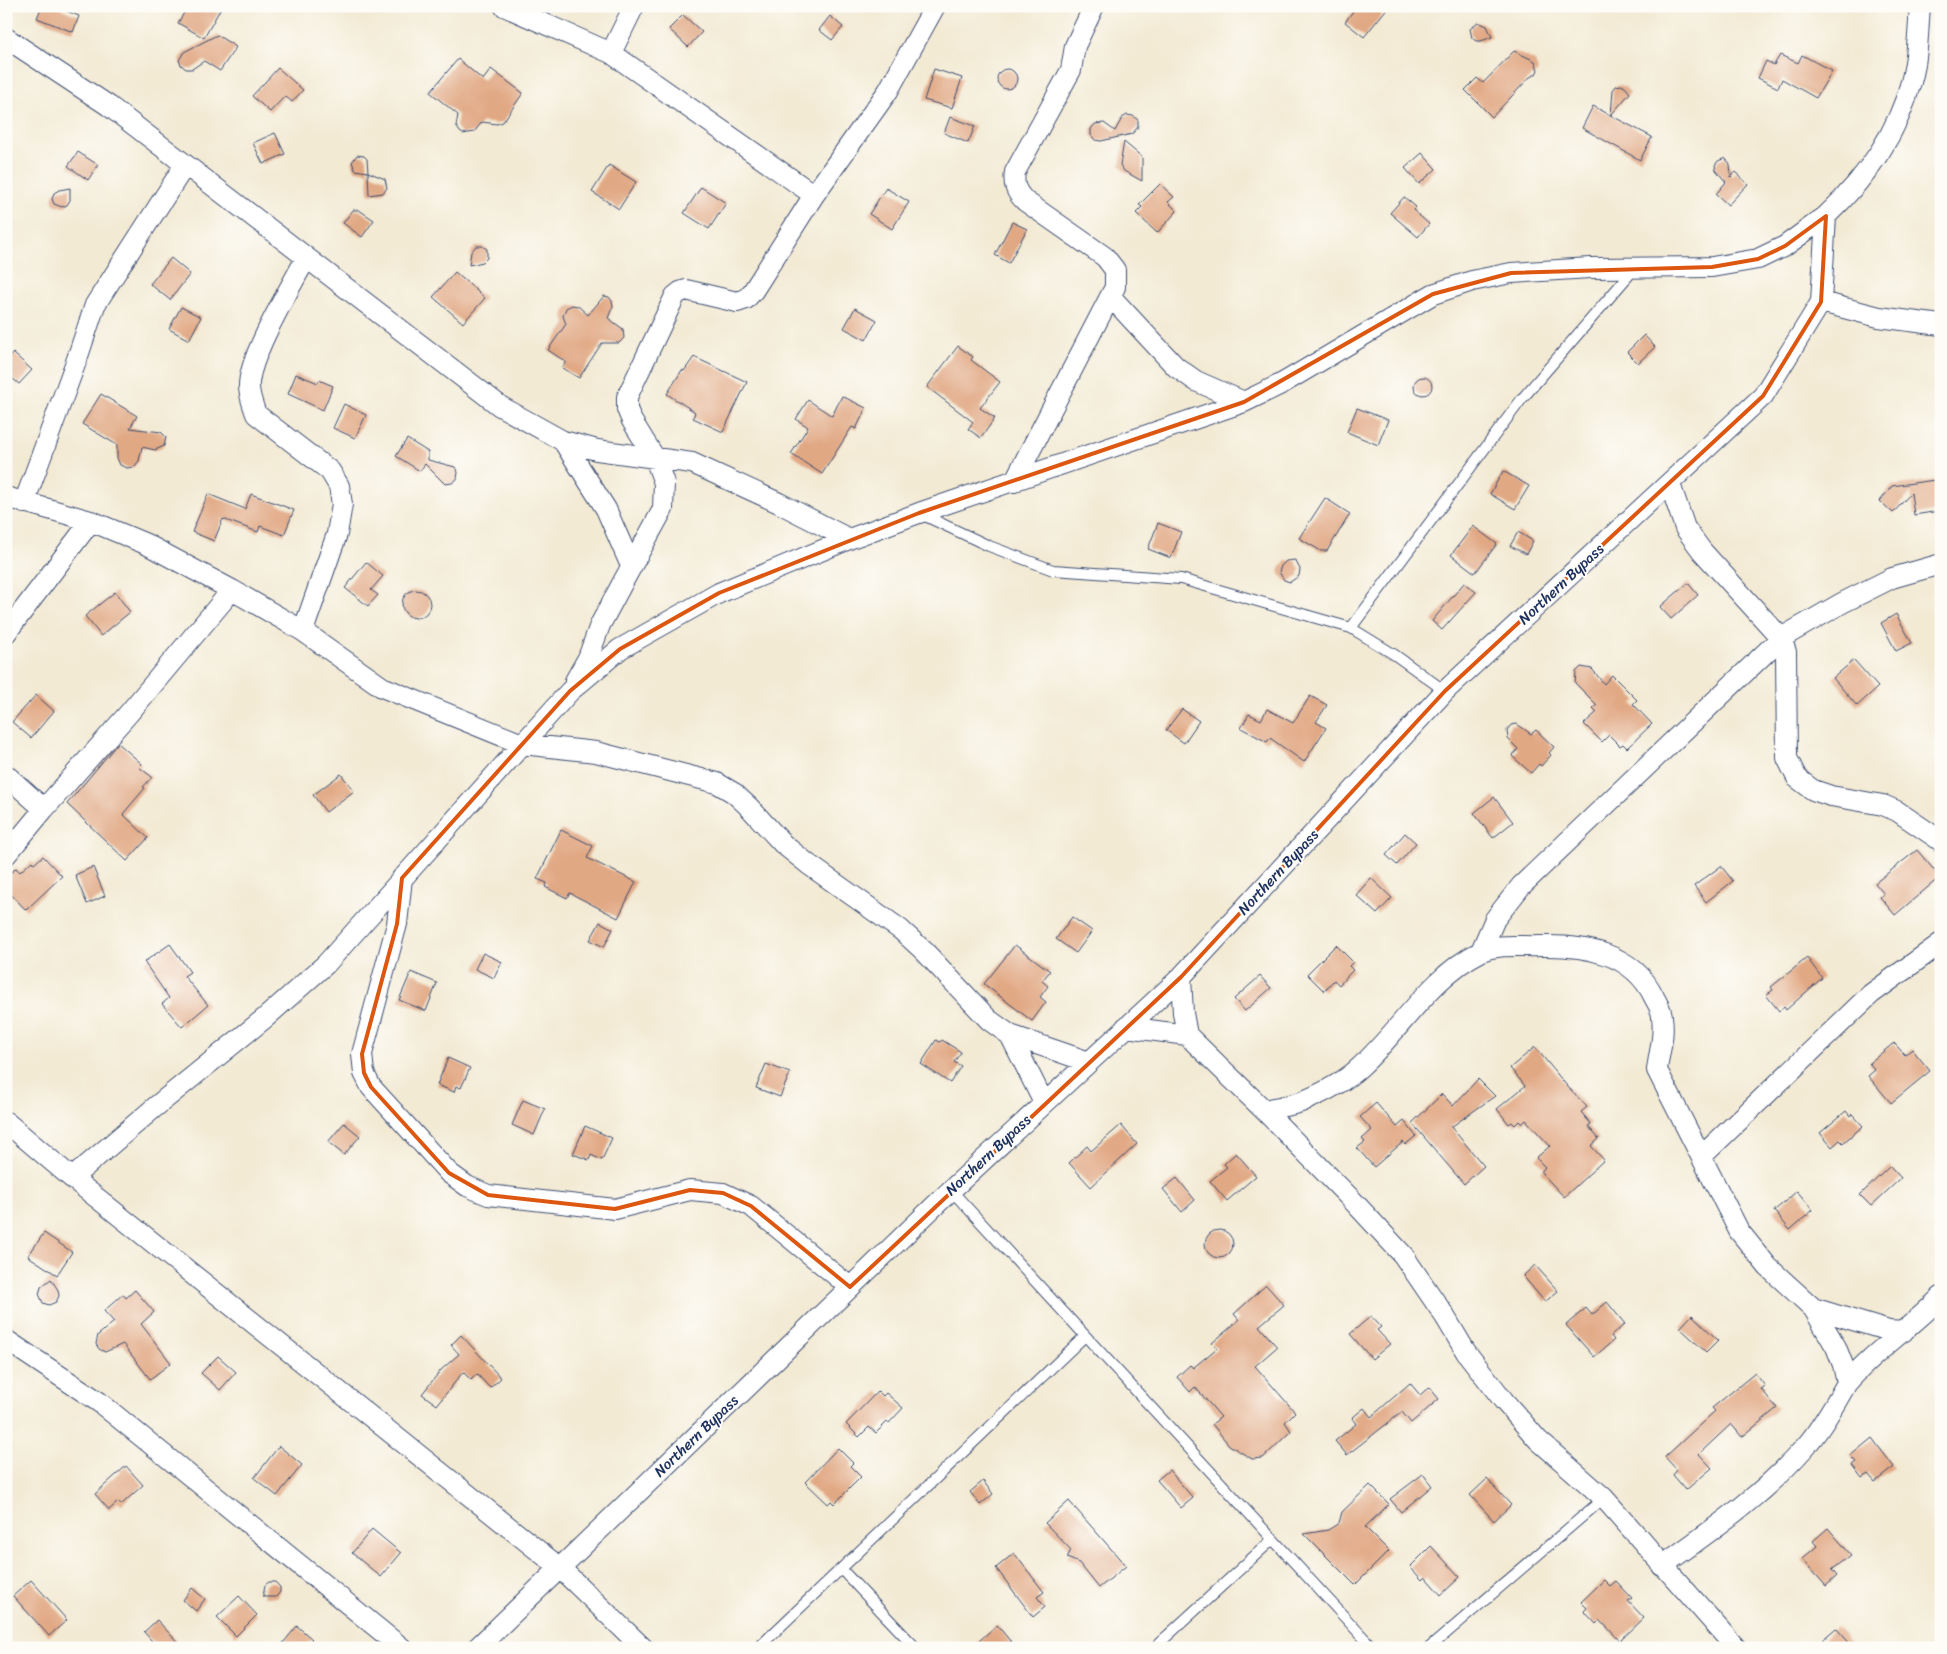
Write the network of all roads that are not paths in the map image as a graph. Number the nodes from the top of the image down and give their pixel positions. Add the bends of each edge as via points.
1 (504, 6) edge
2 (634, 6) edge
3 (935, 6) edge
4 (1094, 6) edge
5 (1920, 6) edge
6 (6, 38) edge
7 (611, 53) junction
8 (185, 165) junction
9 (814, 195) junction
10 (1826, 216) junction
11 (306, 258) junction
12 (1635, 268) junction
13 (1111, 297) junction
14 (1821, 302) junction
15 (1941, 325) edge
16 (1244, 402) junction
17 (563, 441) junction
18 (655, 458) junction
19 (1014, 482) junction
20 (1670, 484) junction
21 (15, 500) edge
22 (919, 513) junction
23 (92, 521) junction
24 (848, 539) junction
25 (1941, 564) edge
26 (631, 566) junction
27 (232, 590) junction
28 (1351, 628) junction
29 (304, 631) junction
30 (6, 633) edge
31 (1781, 638) junction
32 (570, 691) junction
33 (1444, 691) junction
34 (522, 744) junction
35 (6, 775) edge
36 (44, 809) junction
37 (1941, 841) edge
38 (6, 855) edge
39 (402, 878) junction
40 (1941, 943) edge
41 (1481, 951) junction
42 (1181, 977) junction
43 (1126, 1027) junction
44 (1010, 1035) junction
45 (1187, 1035) junction
46 (1089, 1062) junction
47 (1044, 1103) junction
48 (1264, 1110) junction
49 (6, 1122) edge
50 (1702, 1156) junction
51 (72, 1178) junction
52 (951, 1190) junction
53 (850, 1288) junction
54 (1941, 1297) edge
55 (1813, 1308) junction
56 (1903, 1332) junction
57 (1085, 1336) junction
58 (6, 1340) edge
59 (1847, 1383) junction
60 (1604, 1498) junction
61 (1273, 1539) junction
62 (1662, 1566) junction
63 (560, 1568) junction
64 (842, 1570) junction
65 (402, 1648) edge
66 (477, 1648) edge
67 (643, 1648) edge
68 (758, 1648) edge
69 (916, 1648) edge
70 (1154, 1648) edge
71 (1373, 1648) edge
72 (1429, 1648) edge
73 (1736, 1648) edge

1 - 7 street
2 - 7 street
3 - 9 street via 888,91
4 - 13 street via 1075,46 1071,70 1015,172 1014,183 1017,193 1025,201 1105,257 1115,270 1116,287
5 - 10 street via 1912,81 1904,103 1871,168
6 - 8 street via 109,106
7 - 9 street
8 - 11 street
8 - 21 street via 95,305 77,359
9 - 18 street via 746,299 737,302 686,290 675,296 627,397 632,421
10 - 12 street via 1786,246 1758,258 1712,267
10 - 14 street, Northern Bypass
11 - 17 street via 500,406
11 - 29 street via 254,359 249,387 256,414 330,471 339,486 342,504 337,534
12 - 16 street via 1511,273 1472,281 1434,294 1284,383
12 - 28 lane via 1521,400
13 - 16 street via 1176,367 1196,381
13 - 19 street
14 - 15 street via 1879,317
14 - 20 street, Northern Bypass via 1763,396
16 - 19 street
17 - 18 street via 597,450
17 - 26 street via 606,510
18 - 24 street via 692,462
18 - 26 street via 664,483 663,509
19 - 22 street
20 - 31 street via 1685,528
20 - 33 street, Northern Bypass
21 - 23 street
22 - 24 street
22 - 28 lane via 989,546 1053,570 1181,579
23 - 27 street via 146,544
23 - 30 street
24 - 32 street via 719,593 620,649
25 - 31 street via 1892,578 1842,602
26 - 32 street
27 - 29 street
27 - 36 street
28 - 33 lane
29 - 34 street via 382,687
31 - 37 street via 1786,652 1787,758 1797,778 1813,790 1831,796 1884,805
31 - 41 street via 1520,886 1495,919
32 - 34 street
33 - 42 street, Northern Bypass
34 - 39 street
34 - 44 street via 596,752 717,783 734,793 783,844 901,930 989,1020
35 - 36 street
36 - 38 street
39 - 51 street via 326,964
39 - 53 street via 398,924 362,1054 364,1073 371,1087 448,1173 488,1195 616,1209 690,1190 723,1193 751,1206
40 - 50 street via 1871,994
41 - 48 street via 1454,968 1359,1068 1328,1089 1300,1102
41 - 50 street via 1501,947 1556,946 1602,951 1632,968 1650,989 1662,1016 1664,1038 1657,1070
42 - 43 street, Northern Bypass
42 - 45 street
43 - 45 street
43 - 46 street, Northern Bypass
44 - 46 street
44 - 47 street
45 - 48 street
46 - 47 street, Northern Bypass
47 - 52 street, Northern Bypass
48 - 60 street via 1403,1255 1466,1352 1538,1440
49 - 51 street
50 - 55 street via 1726,1208 1752,1249 1768,1268
51 - 63 street
52 - 53 street, Northern Bypass
52 - 57 lane
53 - 63 street, Northern Bypass
54 - 56 street
55 - 56 street via 1883,1330
55 - 59 street via 1836,1347
56 - 59 street
57 - 61 lane
57 - 64 lane
58 - 65 street via 99,1402
59 - 62 street via 1806,1446 1774,1478 1733,1515
60 - 62 street
60 - 72 lane
61 - 70 lane
61 - 71 lane
62 - 73 street
63 - 66 street, Northern Bypass
63 - 67 street
64 - 68 lane
64 - 69 lane

